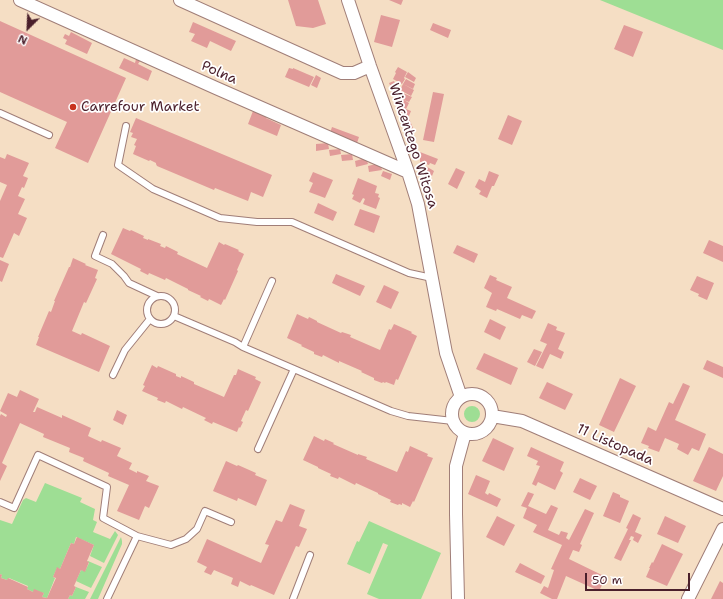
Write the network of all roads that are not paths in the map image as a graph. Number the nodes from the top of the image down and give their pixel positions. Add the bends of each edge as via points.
1 (20, 0) edge
2 (180, 0) edge
3 (348, 0) edge
4 (370, 66) junction
5 (0, 113) edge
6 (126, 126) dead end
7 (49, 135) dead end
8 (408, 172) junction
9 (102, 235) dead end
10 (432, 278) junction
11 (272, 281) dead end
12 (157, 296) junction
13 (174, 316) junction
14 (150, 320) junction
15 (243, 347) junction
16 (294, 368) junction
17 (113, 375) dead end
18 (461, 397) junction
19 (492, 416) junction
20 (453, 421) junction
21 (465, 433) junction
22 (258, 449) dead end
23 (0, 502) edge
24 (723, 509) edge
25 (231, 522) dead end
26 (723, 530) edge
27 (137, 536) junction
28 (310, 555) dead end
29 (107, 599) edge
30 (293, 599) edge
31 (458, 599) edge
32 (688, 599) edge

1 - 8 street, Polna
2 - 4 street via 342,73 354,73
3 - 4 street, Wincentego Witosa
4 - 8 street, Wincentego Witosa
5 - 7 lane
6 - 10 lane via 118,165 153,189 220,218 292,222 409,273
8 - 10 street, Wincentego Witosa via 418,204
9 - 12 lane via 95,256 112,264 129,283
10 - 18 street, Wincentego Witosa via 446,353
11 - 15 lane
12 - 13 lane via 166,296 174,302
12 - 14 lane via 147,306
13 - 14 lane via 168,323 163,324
13 - 15 lane
14 - 17 lane via 125,350
15 - 16 lane
16 - 20 lane via 391,411 408,416
16 - 22 lane
18 - 19 street via 471,394 483,397 490,407
18 - 20 street via 454,404
19 - 21 street via 486,428 476,434
19 - 24 street, 11 Listopada via 522,421
20 - 21 street
21 - 31 street via 456,466
23 - 27 lane via 14,508 38,455 107,487 103,518
25 - 27 lane via 205,511 197,529 186,539 171,545
26 - 32 street
27 - 29 lane
28 - 30 lane

